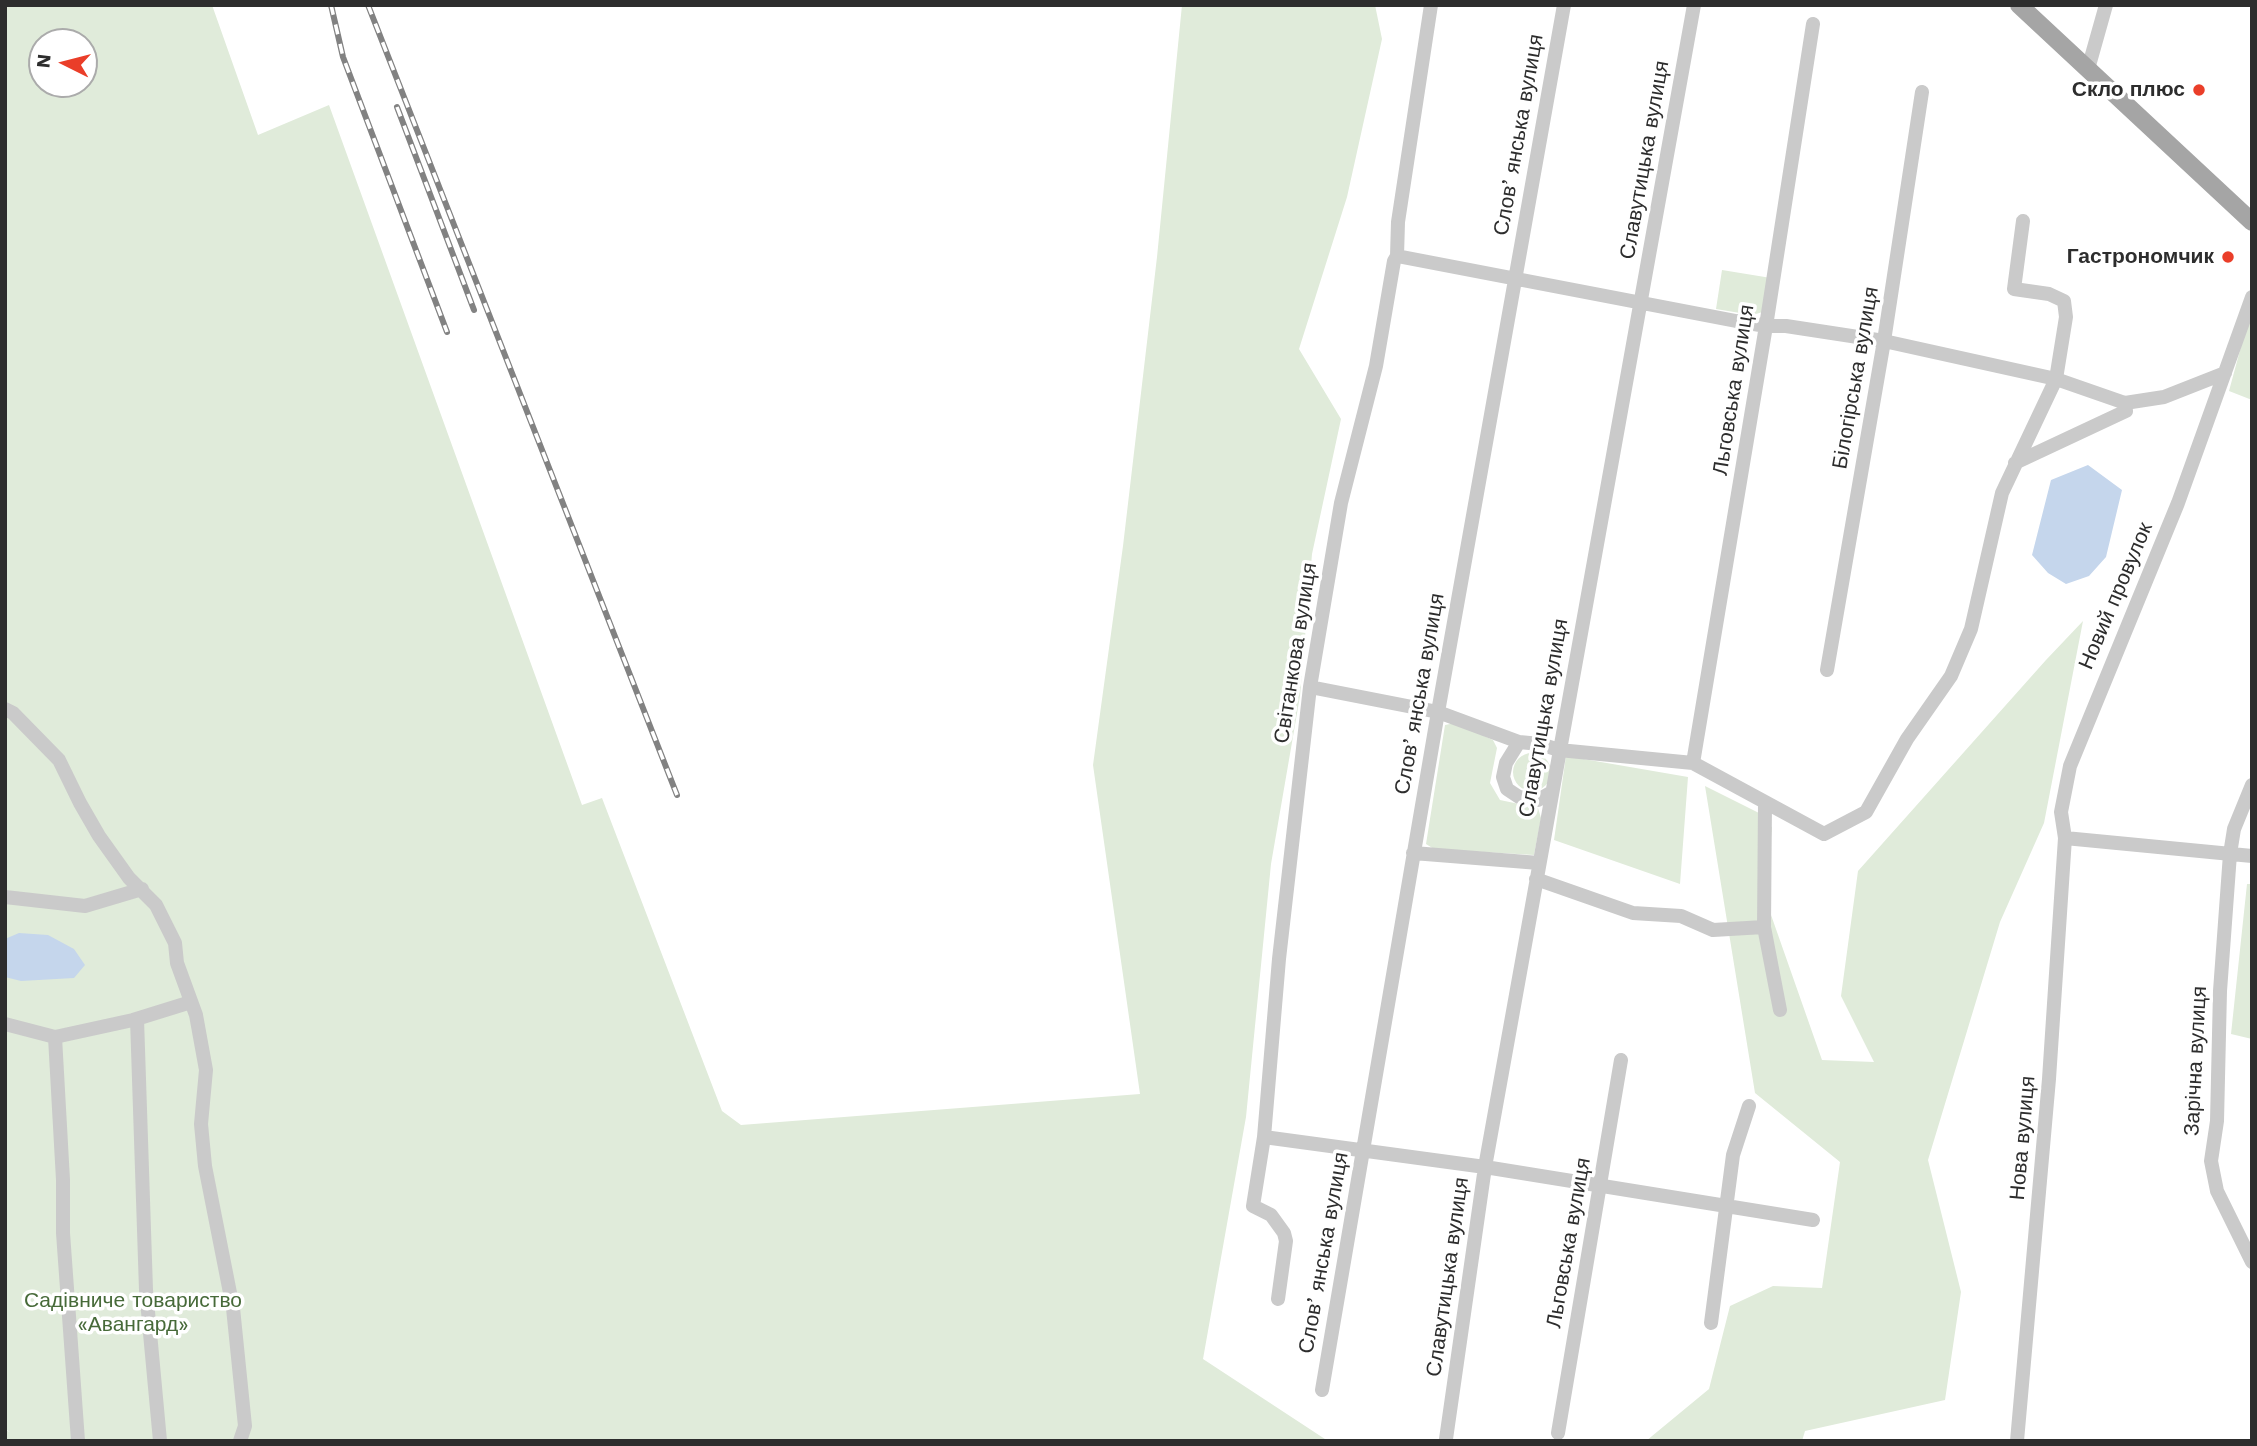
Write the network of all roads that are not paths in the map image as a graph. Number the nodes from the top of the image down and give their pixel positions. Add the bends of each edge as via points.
1 (1432, 5) edge
2 (1564, 5) edge
3 (1694, 5) edge
4 (2019, 5) edge
5 (2106, 5) edge
6 (1813, 24) dead end
7 (2088, 69) junction
8 (1922, 92) dead end
9 (2023, 220) dead end
10 (2252, 222) edge
11 (1396, 256) junction
12 (1515, 278) junction
13 (2252, 297) edge
14 (1641, 303) junction
15 (1766, 326) junction
16 (1884, 341) junction
17 (2225, 373) junction
18 (2056, 379) junction
19 (2124, 403) junction
20 (2015, 463) junction
21 (1827, 670) dead end
22 (1310, 687) junction
23 (5, 709) edge
24 (1438, 712) junction
25 (1519, 742) junction
26 (1559, 750) junction
27 (1693, 763) junction
28 (2252, 785) edge
29 (1552, 792) junction
30 (1765, 803) junction
31 (2065, 838) junction
32 (1413, 853) junction
33 (2230, 854) junction
34 (2252, 856) edge
35 (1539, 863) junction
36 (1536, 879) junction
37 (142, 889) junction
38 (5, 898) edge
39 (1764, 927) junction
40 (191, 1002) junction
41 (1780, 1010) dead end
42 (137, 1019) junction
43 (5, 1024) edge
44 (55, 1037) junction
45 (1621, 1060) dead end
46 (1749, 1106) dead end
47 (1264, 1137) junction
48 (1363, 1150) junction
49 (1485, 1167) junction
50 (1600, 1187) junction
51 (1725, 1206) junction
52 (1813, 1220) dead end
53 (2252, 1262) edge
54 (1278, 1299) dead end
55 (1711, 1323) dead end
56 (1322, 1390) dead end
57 (1558, 1433) dead end
58 (1446, 1439) edge
59 (78, 1441) edge
60 (160, 1441) edge
61 (240, 1441) edge
62 (2017, 1441) edge

1 - 11 street, Світанкова вулиця
2 - 12 street, Словʼянська вулиця
3 - 14 street, Славутицька вулиця
4 - 7 main road
5 - 7 street
6 - 15 street, Льговська вулиця
7 - 10 main road
8 - 16 street, Білогірська вулиця
9 - 18 street via 2014,289 2064,301 2066,317
11 - 12 street
11 - 22 street, Світанкова вулиця via 1376,366 1341,503
12 - 14 street
12 - 24 street, Словʼянська вулиця
13 - 17 street, Новий провулок
14 - 15 street
14 - 26 street, Славутицька вулиця
15 - 16 street
15 - 27 street, Льговська вулиця
16 - 18 street
16 - 21 street, Білогірська вулиця
17 - 19 street via 2164,397
17 - 31 street, Новий провулок via 2178,503 2070,766 2061,812
18 - 19 street
18 - 20 street
19 - 20 street via 2126,411
20 - 30 street via 2002,493 1971,629 1951,676 1907,739 1866,812 1824,834
22 - 24 street
22 - 47 street, Світанкова вулиця
23 - 37 street via 59,760 99,836
24 - 25 street
24 - 32 street, Словʼянська вулиця
25 - 26 street
25 - 29 street via 1506,763 1503,777 1507,789 1519,797 1538,800
26 - 27 street
26 - 29 street, Славутицька вулиця
27 - 30 street
28 - 33 street, Зарічна вулиця via 2234,829
29 - 35 street, Славутицька вулиця
30 - 39 street
31 - 33 street
31 - 62 street, Нова вулиця
32 - 35 street
32 - 48 street, Словʼянська вулиця
33 - 34 street
33 - 53 street, Зарічна вулиця via 2217,1121 2211,1161 2217,1191
35 - 36 street, Славутицька вулиця
36 - 39 street via 1633,913 1681,916 1713,930
36 - 49 street, Славутицька вулиця
37 - 38 street via 85,906
37 - 40 street via 156,905 175,943
39 - 41 street
40 - 42 street
40 - 61 street via 205,1070 201,1124 205,1166 233,1308 242,1381 246,1426
42 - 44 street
42 - 60 street via 146,1290
43 - 44 street
44 - 59 street
45 - 50 street, Льговська вулиця
46 - 51 street via 1733,1155
47 - 48 street
47 - 54 street, Світанкова вулиця via 1253,1206 1271,1215 1284,1233
48 - 49 street
48 - 56 street, Словʼянська вулиця
49 - 50 street
49 - 58 street, Славутицька вулиця
50 - 51 street
50 - 57 street, Льговська вулиця
51 - 52 street
51 - 55 street

